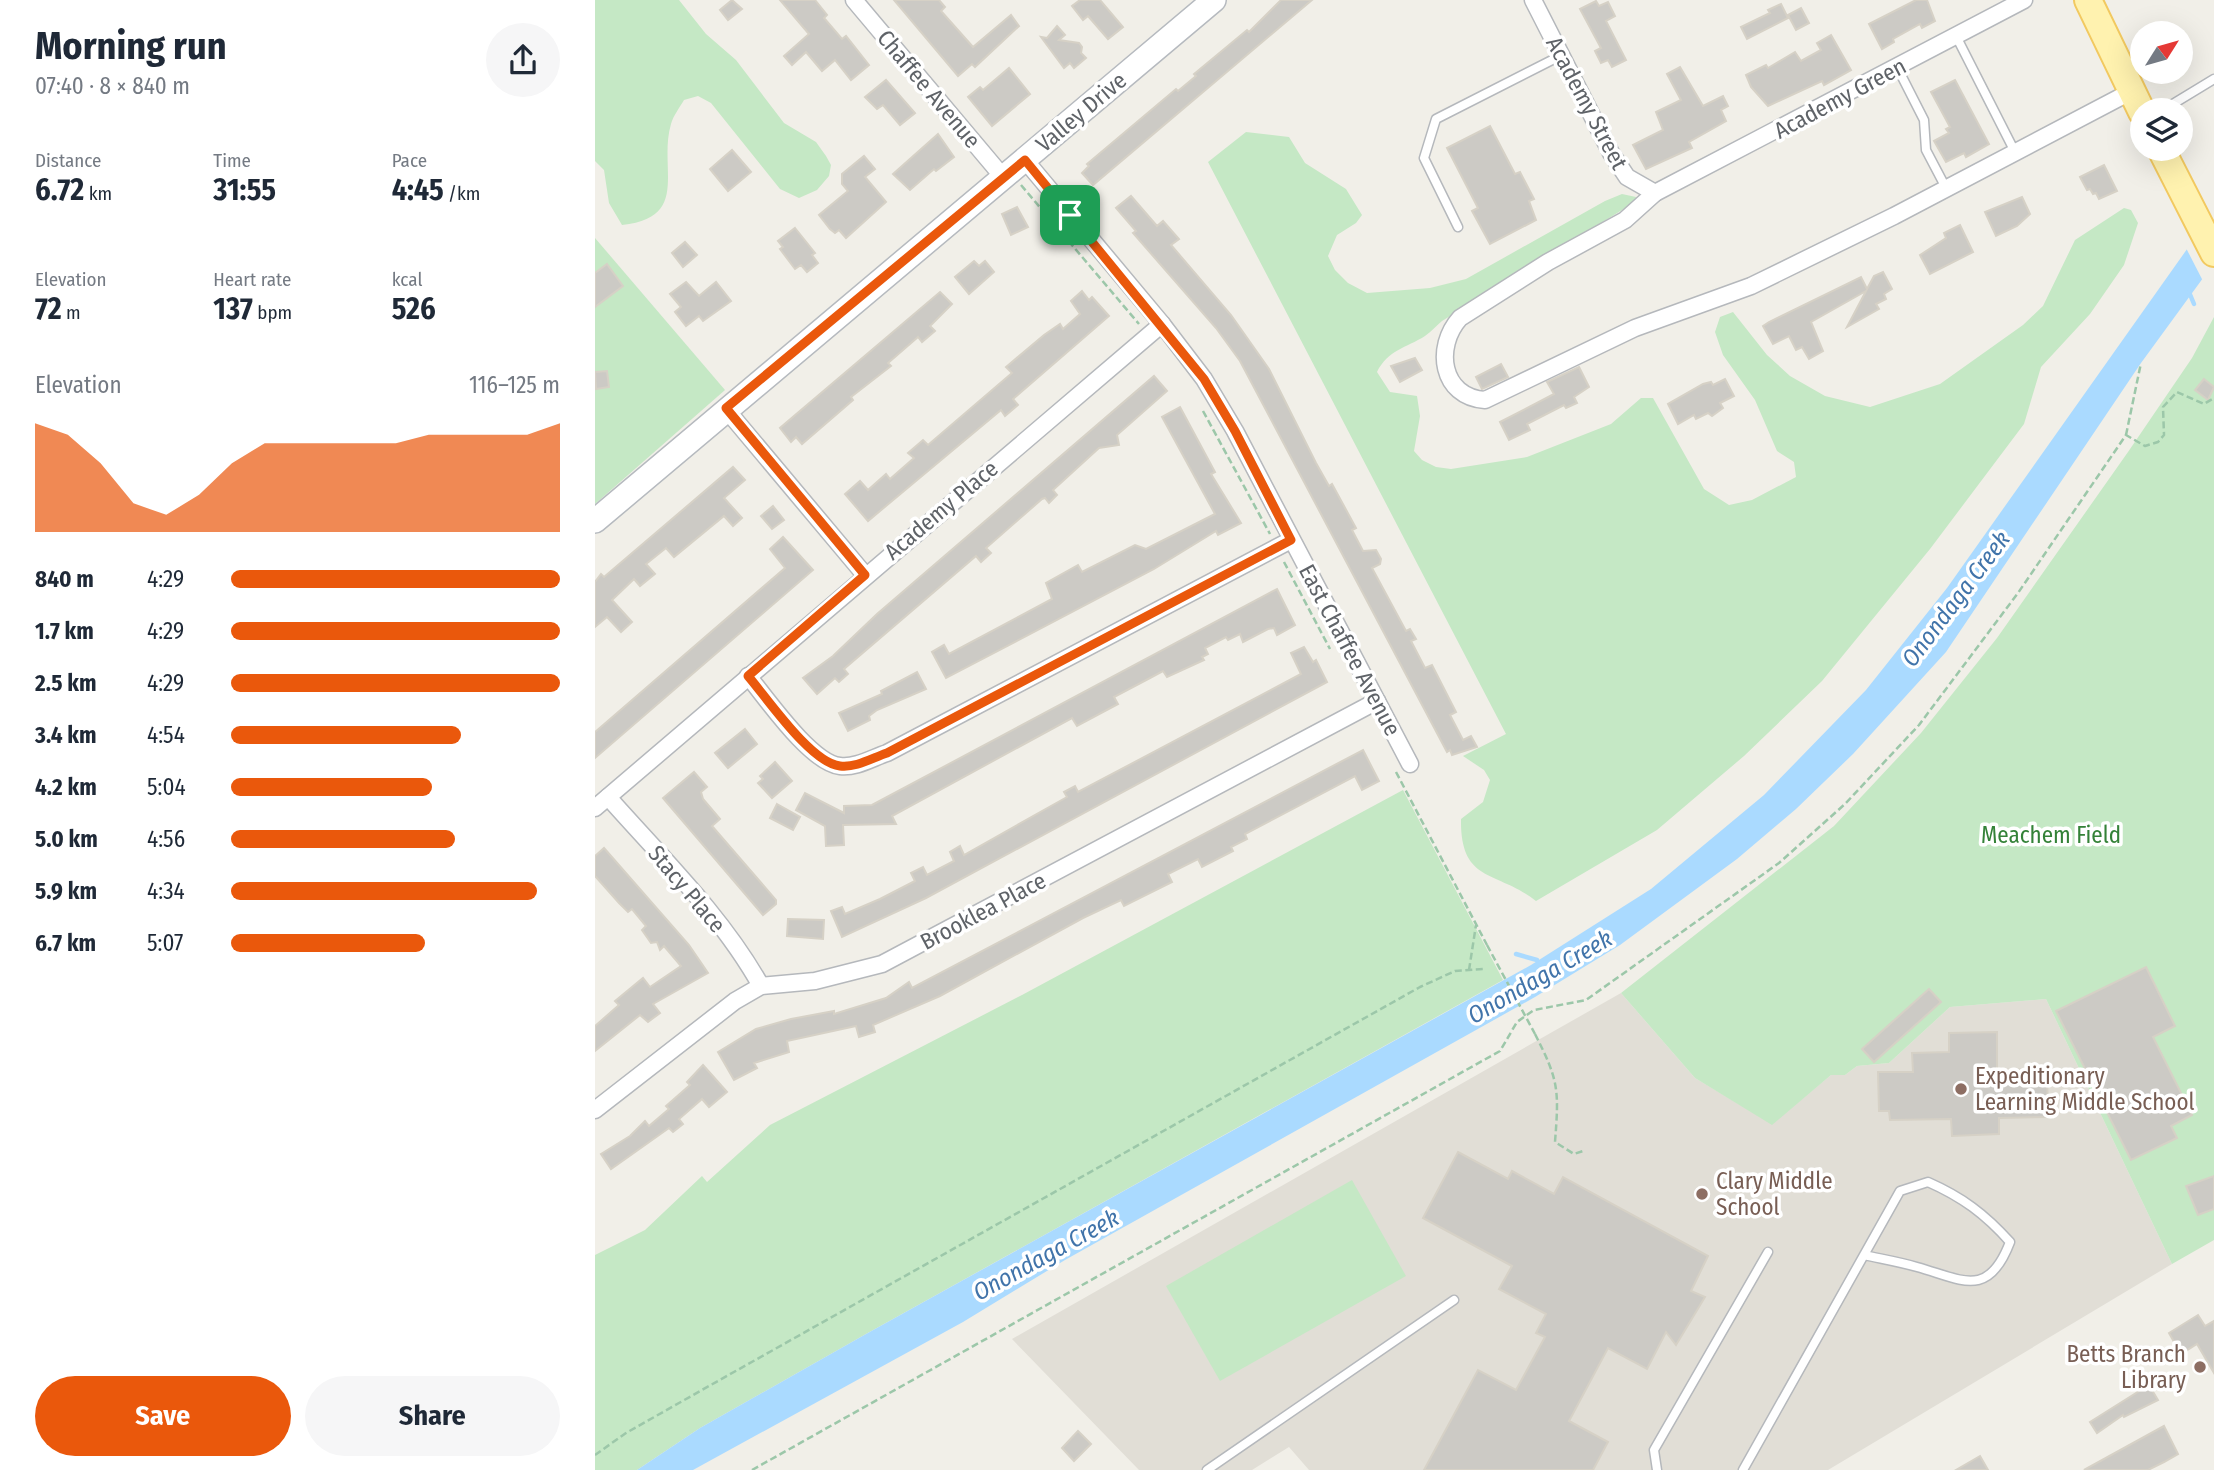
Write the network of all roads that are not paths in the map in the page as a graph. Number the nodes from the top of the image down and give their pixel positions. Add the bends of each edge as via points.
1 (854, 0) edge
2 (1214, 0) edge
3 (2024, 0) edge
4 (2088, 0) edge
5 (1537, 1) edge
6 (1956, 36) junction
7 (1560, 55) junction
8 (1897, 67) junction
9 (2214, 79) edge
10 (2135, 98) edge
11 (2183, 98) edge
12 (2130, 105) edge
13 (2015, 152) junction
14 (1025, 160) junction
15 (2167, 161) edge
16 (1003, 177) junction
17 (1946, 188) junction
18 (1655, 193) junction
19 (1458, 227) dead end
20 (2214, 253) edge
21 (1162, 324) junction
22 (726, 408) junction
23 (595, 521) edge
24 (1291, 540) junction
25 (865, 575) junction
26 (748, 676) junction
27 (1377, 701) junction
28 (1410, 764) dead end
29 (608, 797) junction
30 (595, 808) edge
31 (761, 986) junction
32 (595, 1110) edge
33 (1768, 1252) dead end
34 (1864, 1255) junction
35 (1454, 1300) dead end
36 (1207, 1470) edge
37 (1657, 1470) edge
38 (1743, 1470) edge

1 - 16 street, Chaffee Avenue
2 - 14 main road, Valley Drive
3 - 6 street, Academy Green
4 - 10 main road
5 - 7 street, Academy Street
6 - 8 street, Academy Green
6 - 13 lane
7 - 18 street, Academy Street via 1627,177
7 - 19 lane via 1436,119 1424,158
8 - 17 lane via 1924,120 1926,150
8 - 18 street, Academy Green
9 - 11 lane
12 - 13 street
13 - 17 street
14 - 16 main road, Valley Drive
14 - 21 street, East Chaffee Avenue
15 - 20 main road
16 - 22 main road, Valley Drive
17 - 18 street, Academy Green via 1751,286 1635,328 1485,400 1456,386 1443,352 1448,331 1460,318 1625,220
21 - 24 street, East Chaffee Avenue via 1204,379
21 - 25 street, Academy Place
22 - 23 main road, Valley Drive
22 - 25 street
24 - 26 street via 887,753 852,766 837,766 821,757
24 - 27 street, East Chaffee Avenue
25 - 26 street, Academy Place
26 - 29 street, Academy Place
27 - 28 street, East Chaffee Avenue
27 - 31 street, Brooklea Place via 882,964 815,981
29 - 30 street, Academy Place
29 - 31 street, Stacy Place via 693,893
31 - 32 street, Brooklea Place via 735,1001
33 - 37 lane via 1654,1450
34 - 34 lane via 1963,1283 1988,1275 2004,1258 2010,1242 1974,1205 1928,1182 1900,1191
34 - 38 lane
35 - 36 lane

